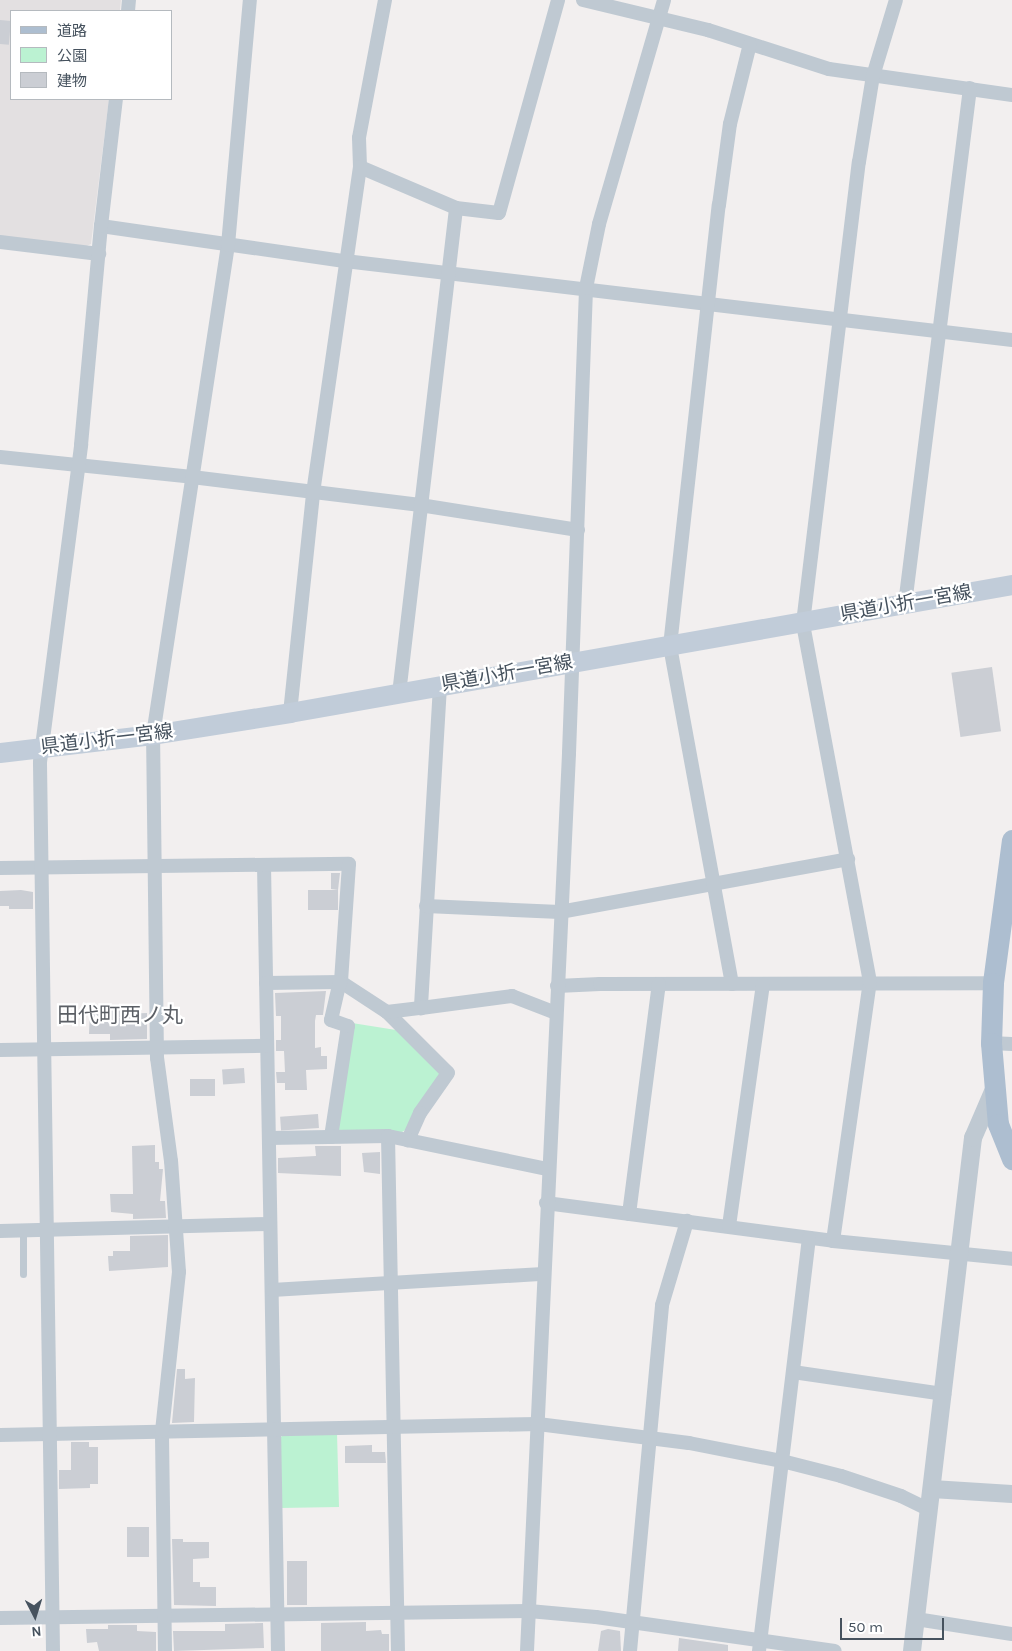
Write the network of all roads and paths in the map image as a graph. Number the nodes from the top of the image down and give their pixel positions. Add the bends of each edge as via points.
1 (250, 0) edge
2 (385, 0) edge
3 (558, 0) edge
4 (583, 0) edge
5 (664, 0) edge
6 (896, 0) edge
7 (659, 18) junction
8 (750, 44) junction
9 (873, 76) junction
10 (970, 88) junction
11 (1012, 95) edge
12 (116, 100) edge
13 (360, 167) junction
14 (456, 208) junction
15 (101, 226) junction
16 (0, 242) edge
17 (228, 245) junction
18 (99, 254) junction
19 (345, 261) junction
20 (449, 272) junction
21 (586, 288) junction
22 (709, 302) junction
23 (839, 321) junction
24 (940, 332) junction
25 (1012, 340) edge
26 (0, 458) edge
27 (78, 465) junction
28 (192, 477) junction
29 (313, 493) junction
30 (420, 506) junction
31 (578, 530) junction
32 (1012, 585) edge
33 (905, 604) junction
34 (803, 623) junction
35 (670, 646) junction
36 (570, 663) junction
37 (440, 686) junction
38 (399, 694) junction
39 (290, 712) junction
40 (153, 735) junction
41 (42, 748) junction
42 (0, 753) edge
43 (1012, 840) edge
44 (848, 859) junction
45 (264, 865) junction
46 (154, 866) junction
47 (0, 868) edge
48 (41, 868) junction
49 (713, 884) junction
50 (426, 906) junction
51 (560, 912) junction
52 (1007, 930) edge
53 (340, 982) junction
54 (870, 982) junction
55 (266, 983) junction
56 (993, 983) junction
57 (659, 984) junction
58 (732, 984) junction
59 (763, 984) junction
60 (557, 986) junction
61 (420, 1008) junction
62 (387, 1012) junction
63 (556, 1013) junction
64 (991, 1043) junction
65 (1012, 1044) edge
66 (267, 1046) junction
67 (157, 1048) junction
68 (44, 1049) junction
69 (0, 1050) edge
70 (995, 1086) junction
71 (1012, 1112) edge
72 (388, 1136) junction
73 (331, 1137) junction
74 (269, 1138) junction
75 (408, 1140) junction
76 (1012, 1160) edge
77 (548, 1169) junction
78 (546, 1203) junction
79 (629, 1214) junction
80 (687, 1221) junction
81 (270, 1224) junction
82 (729, 1226) junction
83 (175, 1227) junction
84 (23, 1231) junction
85 (46, 1231) junction
86 (0, 1232) edge
87 (809, 1238) junction
88 (833, 1241) junction
89 (961, 1254) junction
90 (1012, 1259) edge
91 (23, 1274) dead end
92 (544, 1274) junction
93 (391, 1283) junction
94 (272, 1290) junction
95 (793, 1372) junction
96 (944, 1394) junction
97 (538, 1424) junction
98 (394, 1426) junction
99 (274, 1429) junction
100 (162, 1431) junction
101 (48, 1434) junction
102 (0, 1435) edge
103 (649, 1438) junction
104 (782, 1461) junction
105 (932, 1489) junction
106 (1012, 1494) edge
107 (930, 1510) junction
108 (529, 1611) junction
109 (399, 1612) junction
110 (277, 1614) junction
111 (165, 1615) junction
112 (50, 1617) junction
113 (0, 1618) edge
114 (916, 1619) junction
115 (633, 1622) junction
116 (1012, 1634) edge
117 (759, 1646) edge
118 (53, 1651) edge
119 (165, 1651) edge
120 (278, 1651) edge
121 (398, 1651) edge
122 (526, 1651) edge
123 (630, 1651) edge
124 (835, 1651) edge
125 (912, 1651) edge

1 - 17 street
2 - 13 street via 359,138
3 - 14 street via 499,213
4 - 7 street
5 - 7 street
6 - 9 street
7 - 8 street
7 - 21 street via 599,224
8 - 9 street via 829,69
8 - 22 street via 730,124
9 - 10 street
9 - 23 street
10 - 11 street
10 - 24 street
12 - 15 street
13 - 14 street
13 - 19 street
14 - 20 street
15 - 17 street
15 - 18 street
16 - 18 street
17 - 19 street
17 - 28 street
18 - 27 street
19 - 20 street
19 - 29 street
20 - 21 street
20 - 30 street
21 - 22 street
21 - 31 street
22 - 23 street
22 - 35 street via 679,540
23 - 24 street
23 - 34 street
24 - 25 street
24 - 33 street
26 - 27 street
27 - 28 street
27 - 41 street
28 - 29 street
28 - 40 street
29 - 30 street
29 - 39 street
30 - 31 street
30 - 38 street
31 - 36 street
32 - 33 main road, 県道小折一宮線
33 - 34 main road, 県道小折一宮線
34 - 35 main road, 県道小折一宮線
34 - 44 street
35 - 36 main road, 県道小折一宮線
35 - 49 street
36 - 37 main road, 県道小折一宮線
36 - 51 street
37 - 38 main road, 県道小折一宮線
37 - 50 street
38 - 39 main road, 県道小折一宮線
39 - 40 main road, 県道小折一宮線
40 - 41 main road, 県道小折一宮線
40 - 46 street
41 - 42 main road, 県道小折一宮線
41 - 48 street
43 - 52 main road
44 - 49 street
44 - 54 street
45 - 46 street
45 - 53 street via 349,864
45 - 55 street
46 - 48 street
46 - 67 street
47 - 48 street
48 - 68 street
49 - 51 street
49 - 58 street
50 - 51 street
50 - 61 street
51 - 60 street
52 - 56 main road
53 - 55 street
53 - 62 street
53 - 73 street via 331,1020 348,1026
54 - 56 street
54 - 59 street
54 - 88 street
55 - 66 street
56 - 64 main road
57 - 58 street
57 - 60 street
57 - 79 street
58 - 59 street
59 - 82 street
60 - 63 street
61 - 62 street
61 - 63 street via 512,996
62 - 75 street via 448,1073 420,1113
63 - 77 street
64 - 65 street
64 - 70 main road
66 - 67 street
66 - 74 street
67 - 68 street
67 - 83 street via 171,1161
68 - 69 street
68 - 85 street
70 - 71 main road
70 - 76 main road via 998,1124
70 - 89 street via 974,1138
72 - 73 street
72 - 75 street
72 - 93 street
73 - 74 street
74 - 81 street
75 - 77 street
77 - 78 street
78 - 79 street
78 - 92 street
79 - 80 street
80 - 82 street
80 - 103 street via 662,1305
81 - 83 street
81 - 94 street
82 - 87 street
83 - 85 street
83 - 100 street via 179,1272
84 - 85 street
84 - 86 street
84 - 91 lane
85 - 101 street
87 - 88 street
87 - 95 street
88 - 89 street
89 - 90 street
89 - 96 street
92 - 93 street
92 - 97 street
93 - 94 street
93 - 98 street
94 - 99 street
95 - 96 street
95 - 104 street
96 - 105 street
97 - 98 street
97 - 103 street
97 - 108 street
98 - 99 street
98 - 109 street
99 - 100 street
99 - 110 street
100 - 101 street
100 - 111 street
101 - 102 street
101 - 112 street
103 - 104 street
103 - 115 street
104 - 107 street via 867,1484
104 - 117 street
105 - 106 street
105 - 107 street
107 - 114 street
108 - 109 street
108 - 115 street
108 - 122 street
109 - 110 street
109 - 121 street
110 - 111 street
110 - 120 street
111 - 112 street
111 - 119 street
112 - 113 street
112 - 118 street
114 - 116 street
114 - 125 street
115 - 117 street
115 - 123 street
117 - 124 street

